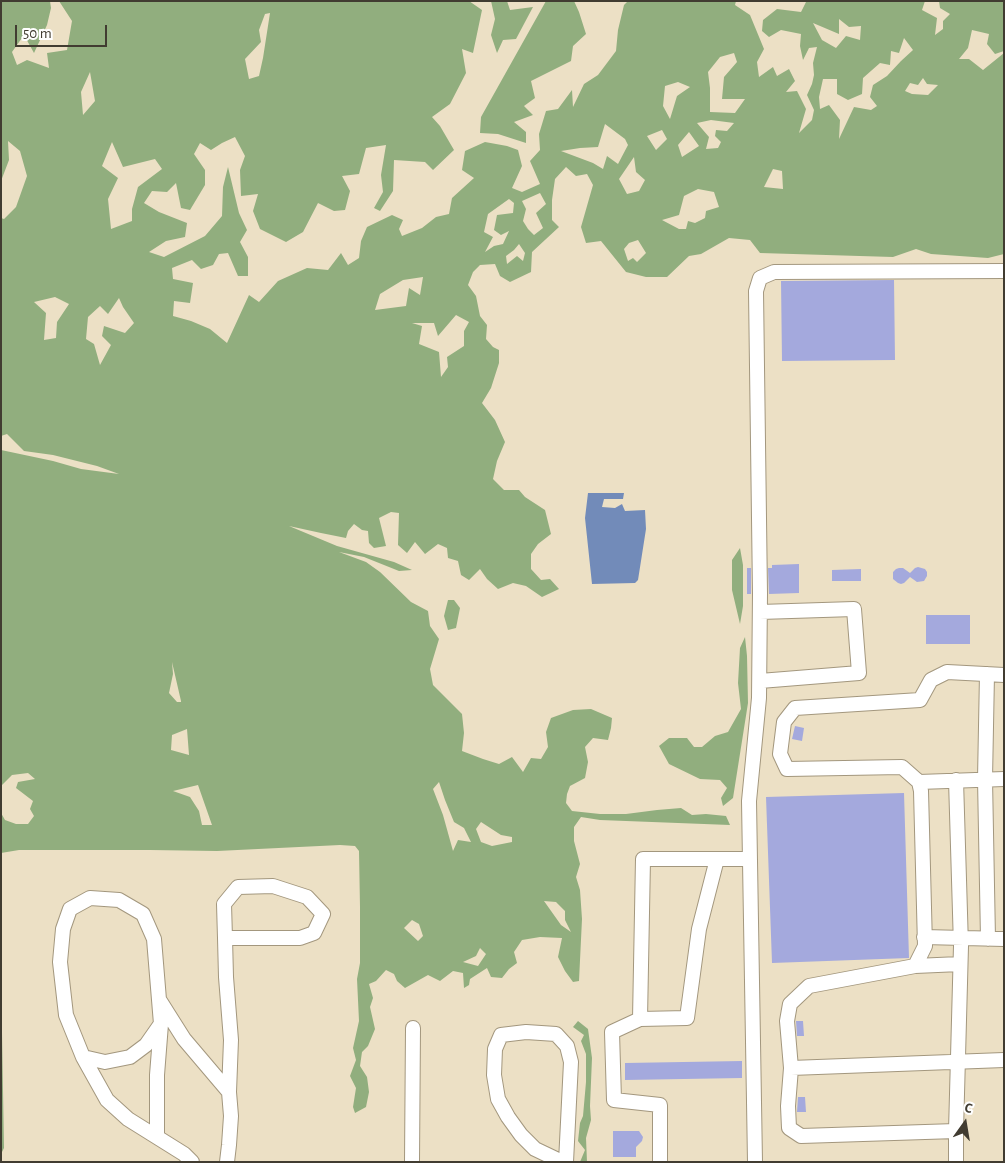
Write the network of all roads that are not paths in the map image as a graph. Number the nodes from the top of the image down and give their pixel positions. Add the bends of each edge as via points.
1 (1004, 271) edge
2 (760, 612) junction
3 (987, 674) junction
4 (1004, 675) edge
5 (760, 681) junction
6 (985, 779) junction
7 (1004, 779) edge
8 (956, 780) junction
9 (919, 782) junction
10 (717, 859) junction
11 (750, 859) junction
12 (924, 937) junction
13 (225, 938) junction
14 (961, 939) junction
15 (988, 939) junction
16 (1004, 939) edge
17 (960, 964) junction
18 (915, 966) junction
19 (159, 998) junction
20 (640, 1019) junction
21 (161, 1024) junction
22 (413, 1028) dead end
23 (82, 1057) junction
24 (1004, 1060) edge
25 (957, 1061) junction
26 (791, 1068) junction
27 (229, 1092) junction
28 (956, 1132) junction
29 (157, 1136) junction
30 (192, 1162) edge
31 (227, 1162) edge
32 (412, 1162) edge
33 (559, 1162) edge
34 (566, 1162) edge
35 (660, 1162) edge
36 (755, 1162) edge
37 (956, 1162) edge

1 - 2 lane via 774,272 760,278 756,291
2 - 5 lane
2 - 5 lane via 854,609 859,673
3 - 4 lane
3 - 6 lane
3 - 9 lane via 948,672 931,680 920,700 795,708 784,722 780,754 787,769 902,767
5 - 11 lane via 749,801
6 - 7 lane
6 - 8 lane
6 - 15 lane
8 - 9 lane
8 - 14 lane
9 - 12 lane
10 - 11 lane
10 - 20 lane via 699,930 687,1018
10 - 20 lane via 643,859
11 - 36 lane
12 - 14 lane
12 - 18 lane via 924,946
13 - 13 lane via 300,938 314,933 323,914 308,897 273,886 238,887 224,904
13 - 27 lane via 231,1040
14 - 15 lane
14 - 17 lane
15 - 16 lane
17 - 18 lane
17 - 25 lane
18 - 26 lane via 809,986 790,1004 787,1020
19 - 21 lane
19 - 23 lane via 154,939 143,914 119,900 90,898 70,909 63,929 60,962 66,1015
19 - 27 lane via 184,1039
20 - 35 lane via 612,1032 614,1100 660,1105
21 - 23 lane via 146,1045 130,1057 105,1062
21 - 29 lane
22 - 32 lane
23 - 29 lane via 107,1100 128,1120
24 - 25 lane
25 - 26 lane
25 - 28 lane
26 - 28 lane via 789,1128 801,1136
27 - 31 lane via 232,1116
28 - 37 lane
29 - 30 lane
33 - 34 lane via 535,1149 521,1135 498,1099 494,1075 495,1049 501,1035 526,1032 556,1034 567,1046 571,1062

